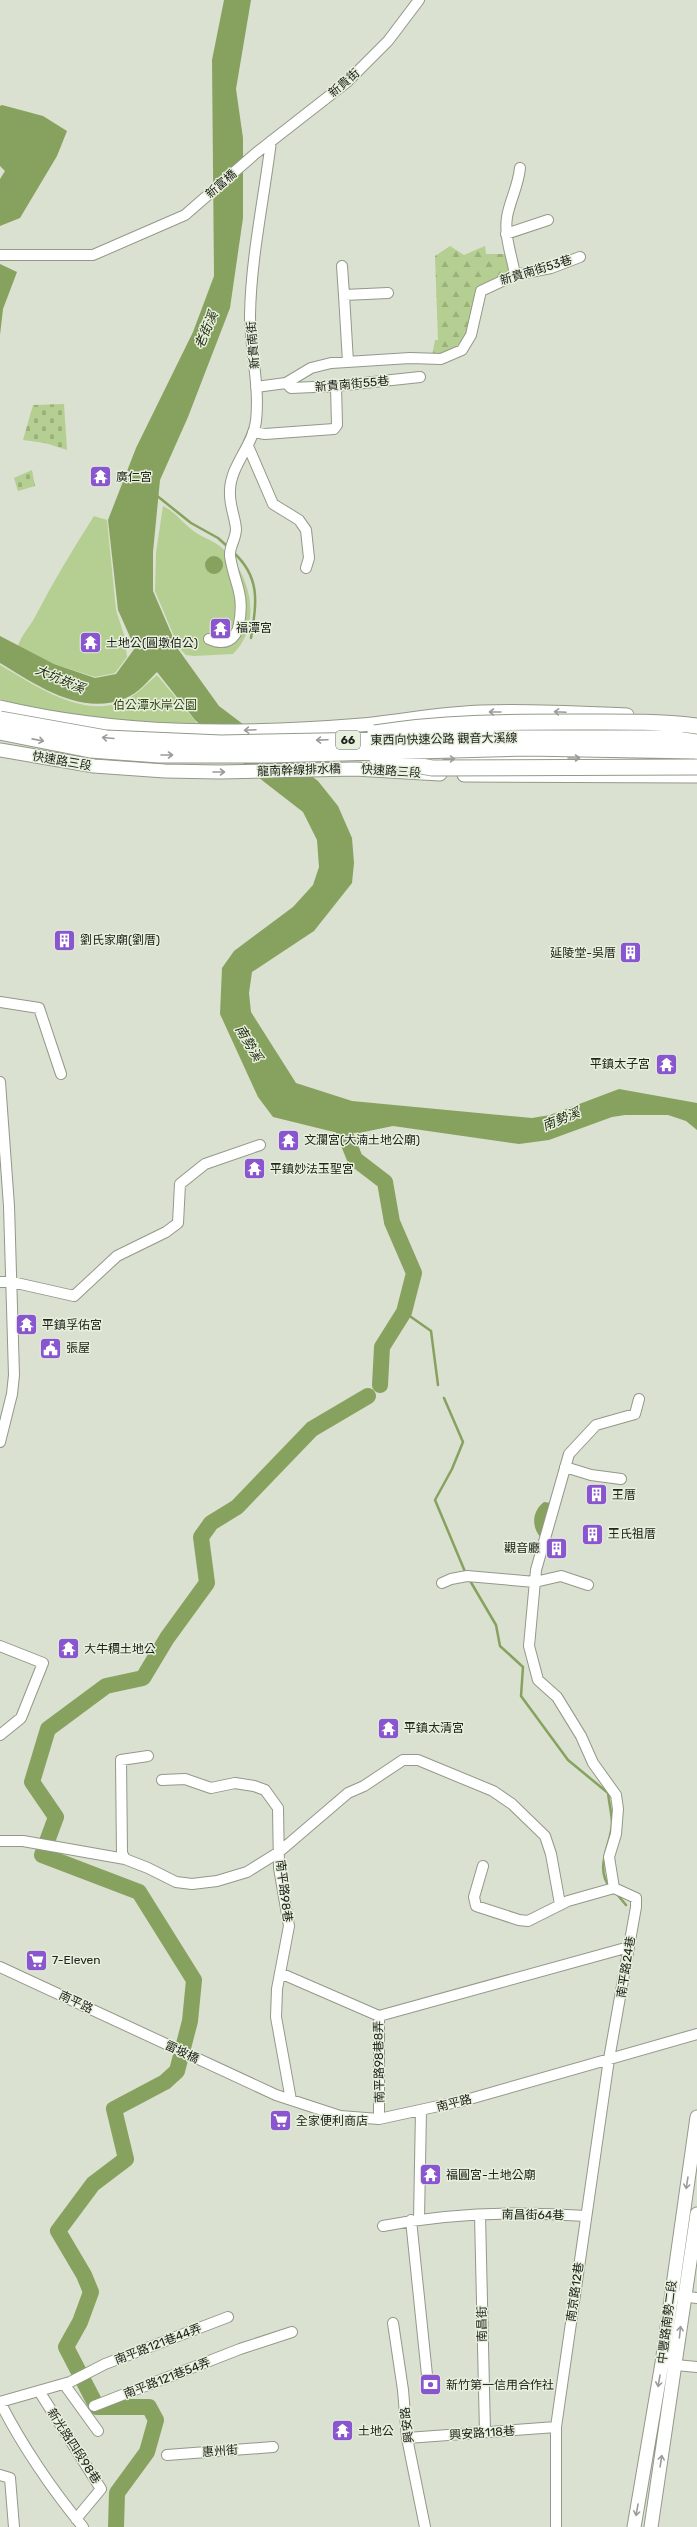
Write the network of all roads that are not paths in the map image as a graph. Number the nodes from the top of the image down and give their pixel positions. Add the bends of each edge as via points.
1 (419, 0) edge
2 (271, 141) junction
3 (256, 153) joint
4 (520, 168) dead end
5 (548, 220) dead end
6 (506, 234) junction
7 (0, 256) edge
8 (580, 257) dead end
9 (342, 266) dead end
10 (515, 275) junction
11 (388, 293) dead end
12 (344, 295) junction
13 (348, 362) junction
14 (420, 377) dead end
15 (286, 383) junction
16 (336, 386) junction
17 (256, 387) junction
18 (252, 432) junction
19 (248, 446) junction
20 (306, 568) dead end
21 (209, 639) dead end
22 (0, 707) edge
23 (534, 712) junction
24 (0, 719) edge
25 (697, 719) edge
26 (362, 725) junction
27 (697, 726) edge
28 (534, 727) junction
29 (0, 732) edge
30 (697, 732) edge
31 (697, 742) edge
32 (342, 746) junction
33 (0, 750) edge
34 (697, 751) edge
35 (535, 758) junction
36 (697, 759) edge
37 (697, 767) edge
38 (355, 769) junction
39 (244, 772) joint
40 (697, 776) edge
41 (538, 777) junction
42 (0, 1002) edge
43 (61, 1074) dead end
44 (0, 1082) edge
45 (260, 1145) dead end
46 (10, 1206) junction
47 (0, 1211) edge
48 (0, 1282) edge
49 (12, 1282) junction
50 (639, 1399) dead end
51 (0, 1442) edge
52 (565, 1467) junction
53 (621, 1479) dead end
54 (535, 1582) junction
55 (442, 1583) dead end
56 (588, 1585) dead end
57 (0, 1646) edge
58 (0, 1735) edge
59 (148, 1756) dead end
60 (162, 1780) dead end
61 (0, 1841) edge
62 (279, 1852) junction
63 (125, 1859) junction
64 (483, 1866) dead end
65 (614, 1888) junction
66 (560, 1904) junction
67 (629, 1947) junction
68 (0, 1968) edge
69 (280, 1973) junction
70 (379, 2016) junction
71 (697, 2034) edge
72 (152, 2038) joint
73 (609, 2059) junction
74 (213, 2066) joint
75 (291, 2100) junction
76 (421, 2110) junction
77 (697, 2117) edge
78 (379, 2119) junction
79 (697, 2214) edge
80 (480, 2215) junction
81 (586, 2216) junction
82 (415, 2220) junction
83 (383, 2226) dead end
84 (670, 2294) junction
85 (684, 2297) junction
86 (697, 2298) edge
87 (228, 2317) dead end
88 (393, 2323) dead end
89 (292, 2332) dead end
90 (676, 2365) junction
91 (697, 2368) edge
92 (427, 2375) dead end
93 (67, 2383) junction
94 (39, 2391) junction
95 (0, 2402) edge
96 (94, 2406) dead end
97 (556, 2427) junction
98 (98, 2431) dead end
99 (485, 2432) junction
100 (407, 2438) junction
101 (273, 2447) dead end
102 (167, 2455) dead end
103 (5, 2476) edge
104 (76, 2519) junction
105 (14, 2527) edge
106 (83, 2527) edge
107 (425, 2527) edge
108 (556, 2527) edge
109 (634, 2527) edge
110 (651, 2527) edge

1 - 2 street, 新貴街 via 388,41 347,82
2 - 3 street, 新貴街
2 - 17 street, 新貴南街 via 252,280 250,317
3 - 7 street, 新富橋 via 185,215 93,255
4 - 6 street via 514,200 507,216
5 - 6 street
6 - 10 street
8 - 10 street, 新貴南街53巷 via 550,268
9 - 12 street
10 - 13 street, 新貴南街53巷 via 481,291 471,336 462,350 441,359
11 - 12 street
12 - 13 street
13 - 15 street, 新貴南街53巷 via 311,368
14 - 16 street, 新貴南街55巷
15 - 16 street, 新貴南街55巷 via 291,388
15 - 17 street, 新貴南街53巷
16 - 18 street via 337,425 334,429 265,434
17 - 18 street, 新貴南街 via 256,422
18 - 19 street, 新貴南街
19 - 20 street via 273,504 299,520 306,530 309,558
19 - 21 street, 新貴南街 via 230,482 230,506 236,530 231,548 241,595 239,623 233,638 228,642 218,643
26 -> 22 main road, 66 via 202,732 126,728
25 -> 23 main road, 66
23 -> 26 main road, 66 via 481,712
23 - 28 street
32 -> 24 highway, 東西向快速公路 觀音大溪線 / 66, bridge via 106,738
26 - 28 street via 425,732
27 - 32 highway, bridge via 635,722 479,722 411,727
28 - 30 street
28 - 35 street
29 -> 32 highway, 東西向快速公路 觀音大溪線 / 66, bridge via 90,750 159,755
31 - 32 highway, 東西向快速公路 觀音大溪線 / 66, bridge via 670,738 480,738
32 - 34 highway, 東西向快速公路 觀音大溪線 / 66, bridge
32 - 37 highway, bridge via 432,768
33 -> 39 main road, 快速路三段 via 94,766 165,771
35 -> 36 street, 快速路三段
38 -> 35 street, 快速路三段 via 416,760
35 - 41 street
38 - 39 main road, 龍南幹線排水橋
38 - 41 main road, 快速路三段 via 411,774
40 - 41 main road, 快速路三段 via 614,774
42 - 43 street via 39,1008
44 - 46 street
45 - 49 street via 205,1164 180,1184 178,1223 166,1232 117,1256 74,1296
46 - 47 street
46 - 49 street
48 - 49 street
49 - 51 street via 14,1375
50 - 52 street via 635,1414 596,1425 569,1454
52 - 53 street via 591,1475
52 - 54 street via 536,1570
54 - 55 street via 463,1576
54 - 56 street via 561,1576
54 - 65 street via 529,1646 538,1680 557,1697 581,1736 593,1763 616,1795 616,1834 609,1857
57 - 58 street via 43,1663 21,1718
59 - 63 street via 121,1760 122,1853
60 - 62 street, 南平路98巷 via 185,1779 211,1788 235,1783 265,1790 278,1808
61 - 63 street via 23,1841
62 - 63 street via 247,1872 217,1881 192,1884 176,1882
62 - 66 street via 348,1793 364,1786 403,1760 418,1760 474,1781 500,1796 545,1836
62 - 69 street, 南平路98巷 via 283,1902 289,1915
64 - 66 street via 474,1897 476,1906 480,1909 528,1921
65 - 66 street
65 - 67 street, 南平路24巷 via 636,1898
67 - 70 street
67 - 73 street, 南平路24巷
68 - 72 street, 南平路
69 - 70 street, 南平路98巷8弄
69 - 75 street, 南平路98巷 via 276,2017
70 - 78 street, 南平路98巷8弄
71 - 73 street, 南平路
72 - 74 street, 雷坡橋
73 - 76 street, 南平路 via 466,2100
73 - 81 street, 南京路12巷
74 - 75 street, 南平路
75 - 78 street, 南平路 via 340,2116
76 - 78 street, 南平路
76 - 82 street
77 -> 84 main road, 中豐路南勢二段
79 - 85 main road, 中豐路南勢二段
80 - 81 street, 南昌街64巷 via 531,2213
80 - 82 street, 南昌街64巷
80 - 99 street, 南昌街
81 - 97 street, 南京路12巷
82 - 83 street, 南昌街64巷
82 - 92 street
84 - 85 street
84 -> 109 main road, 中豐路南勢二段 via 662,2363
85 - 86 street
90 -> 85 main road, 中豐路南勢二段
87 - 93 street, 南平路121巷44弄 via 106,2364
88 - 100 street, 興安路
89 - 96 street, 南平路121巷54弄 via 240,2349
90 - 91 street
110 -> 90 main road, 中豐路南勢二段
93 - 94 street, 南平路121巷44弄
93 - 98 street
94 - 95 street, 南平路121巷44弄
94 - 104 street, 新光路四段98巷 via 101,2489
95 - 104 street
97 - 99 street, 興安路118巷
97 - 108 street, 南京路12巷
99 - 100 street, 興安路118巷
100 - 107 street, 興安路
101 - 102 street, 惠州街
103 - 105 street
104 - 106 street

